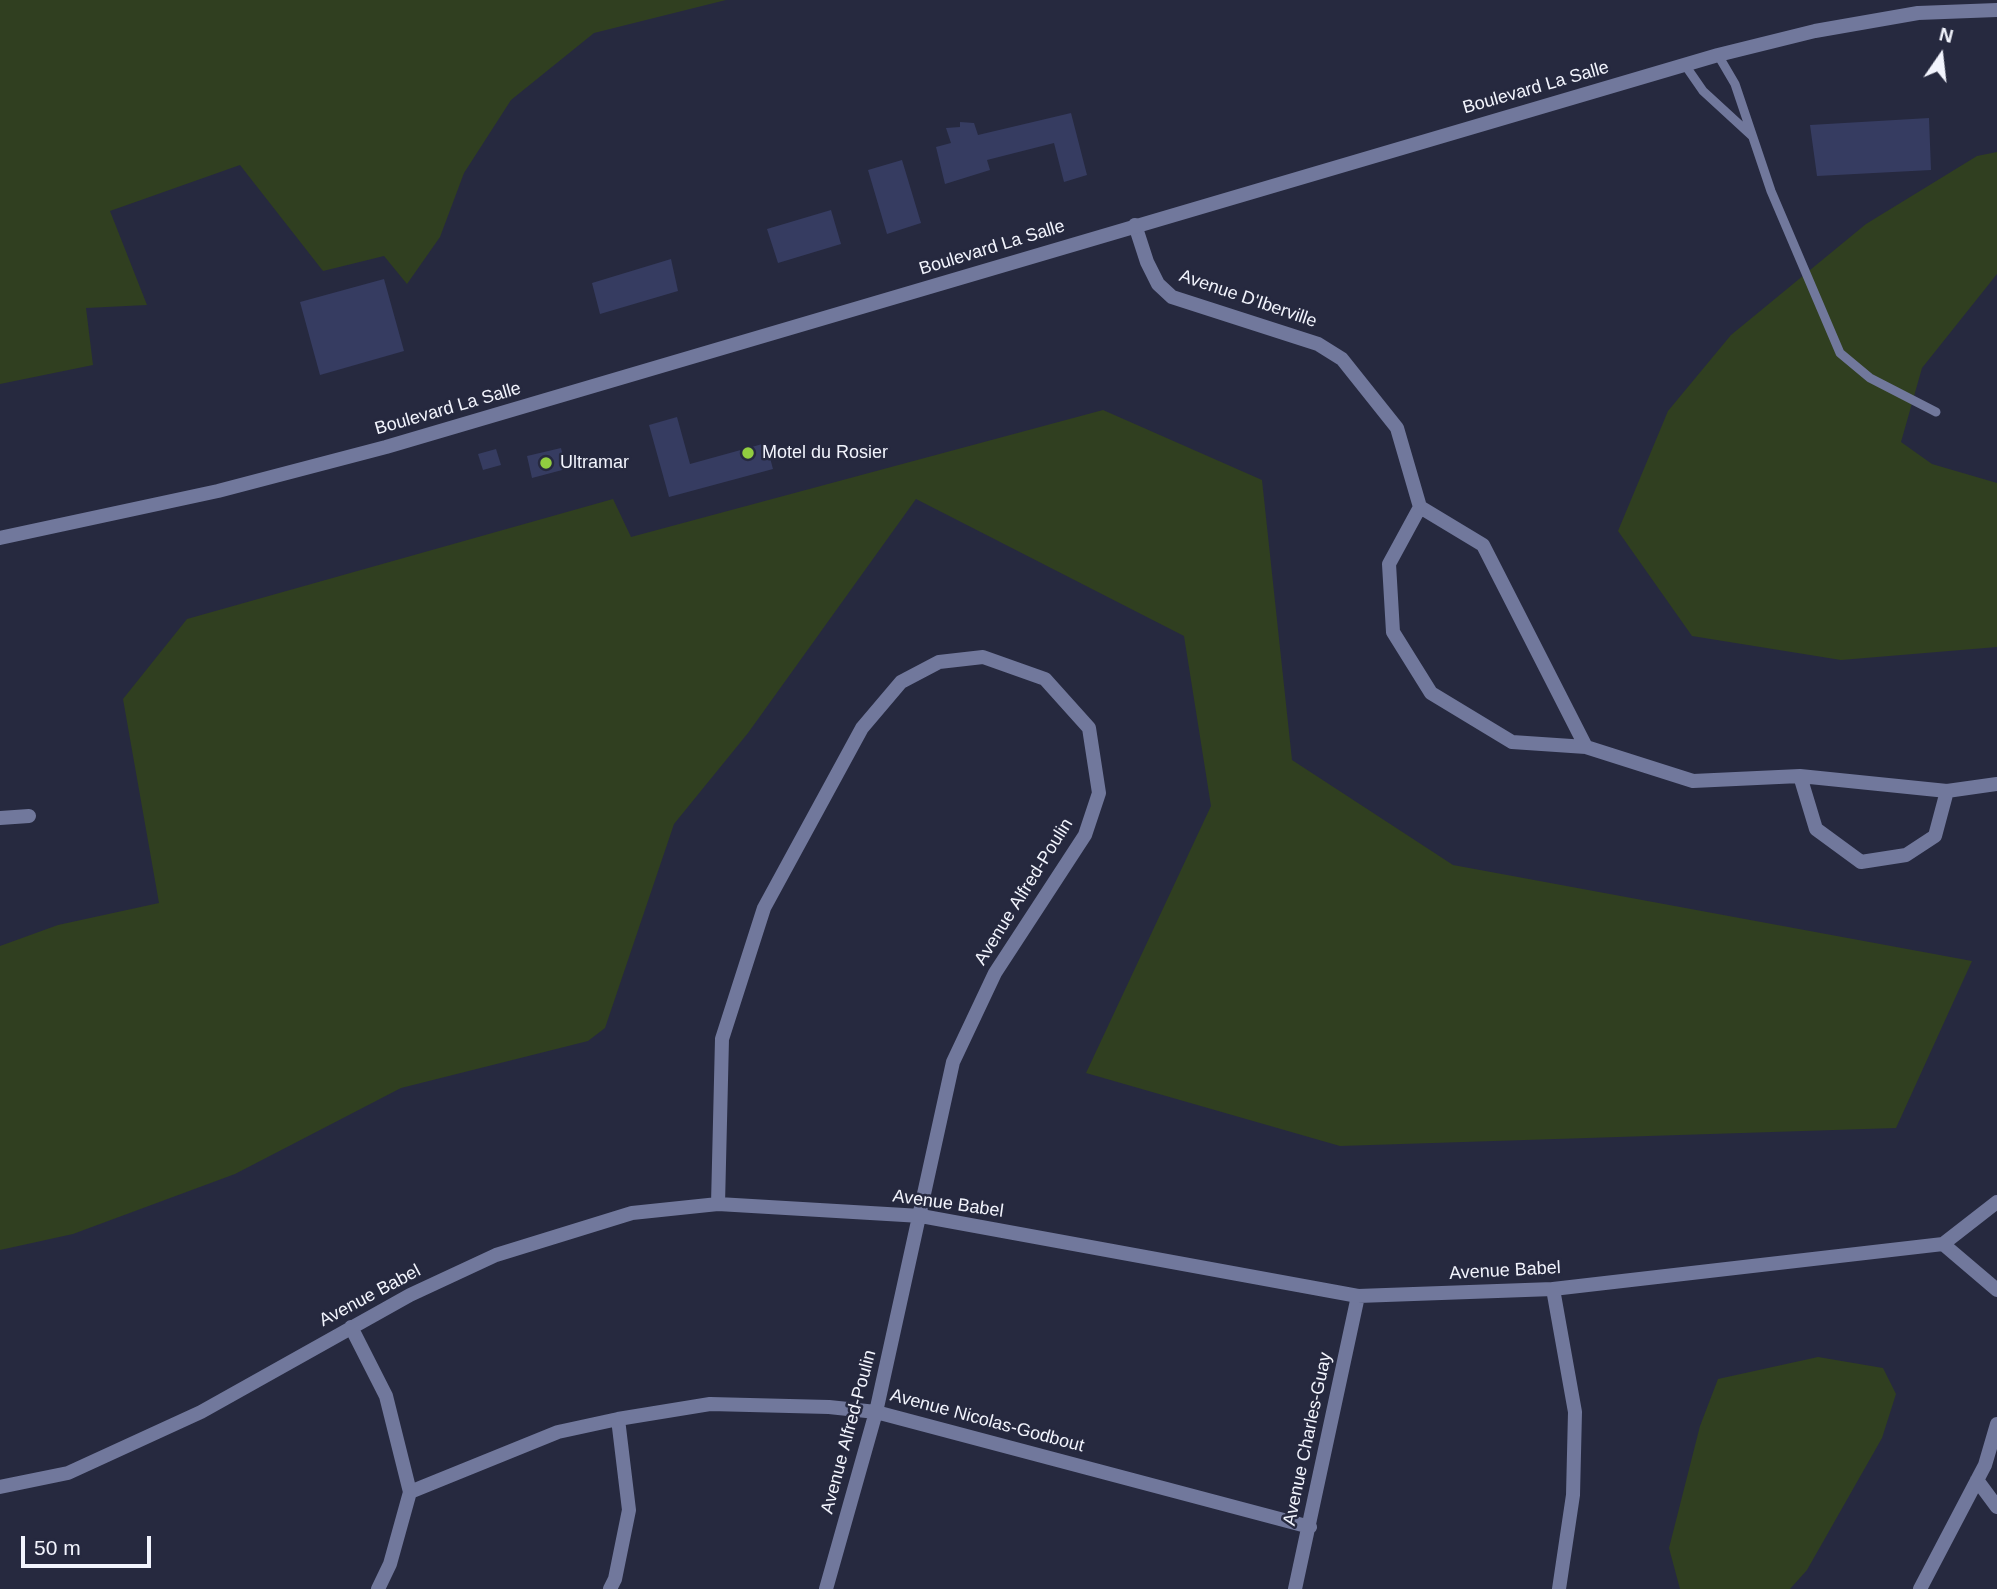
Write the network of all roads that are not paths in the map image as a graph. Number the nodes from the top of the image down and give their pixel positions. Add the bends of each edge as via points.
1 (1997, 10) edge
2 (1718, 55) junction
3 (1685, 65) junction
4 (1753, 138) junction
5 (1135, 225) junction
6 (1936, 412) dead end
7 (1420, 507) junction
8 (0, 538) edge
9 (1586, 747) junction
10 (1800, 776) junction
11 (1997, 784) edge
12 (1947, 790) junction
13 (29, 816) dead end
14 (0, 818) edge
15 (1997, 1202) edge
16 (718, 1204) junction
17 (921, 1216) junction
18 (1943, 1244) junction
19 (1553, 1289) junction
20 (1997, 1290) edge
21 (1358, 1296) junction
22 (351, 1327) junction
23 (876, 1412) junction
24 (618, 1419) junction
25 (1997, 1424) edge
26 (1991, 1467) edge
27 (1977, 1480) junction
28 (0, 1487) edge
29 (410, 1492) junction
30 (1997, 1507) edge
31 (1310, 1527) junction
32 (378, 1589) edge
33 (610, 1589) edge
34 (827, 1589) edge
35 (1295, 1589) edge
36 (1559, 1589) edge
37 (1920, 1589) edge

1 - 2 street, Boulevard La Salle via 1918,13
2 - 3 street, Boulevard La Salle
2 - 4 lane via 1735,84
3 - 4 lane via 1703,91
3 - 5 street, Boulevard La Salle
4 - 6 lane via 1840,353 1870,378
5 - 7 street, Avenue D'Iberville via 1158,284 1172,297 1318,344 1342,359 1397,428
5 - 8 street, Boulevard La Salle via 386,447 218,491
7 - 9 street via 1483,545
7 - 9 street via 1389,564 1392,619 1393,632 1431,693 1512,742
9 - 10 street via 1693,781
10 - 12 street
10 - 12 street via 1816,829 1861,862 1906,855 1935,836
11 - 12 street
13 - 14 street
15 - 18 street
16 - 17 street, Avenue Babel
16 - 17 street, Avenue Alfred-Poulin via 722,1039 764,908 862,728 901,682 939,662 983,657 1045,679 1089,728 1099,793 1085,835 995,973 953,1062
16 - 22 street, Avenue Babel via 632,1213 496,1255
17 - 21 street, Avenue Babel
17 - 23 street, Avenue Alfred-Poulin
18 - 19 street, Avenue Babel
18 - 20 street
19 - 21 street, Avenue Babel
19 - 36 street via 1575,1412 1573,1495
21 - 31 street, Avenue Charles-Guay
22 - 28 street, Avenue Babel via 201,1412 68,1473
22 - 29 street via 386,1396
23 - 24 street, Avenue Nicolas-Godbout via 710,1404
23 - 31 street, Avenue Nicolas-Godbout
23 - 34 street, Avenue Alfred-Poulin
24 - 29 street, Avenue Nicolas-Godbout via 558,1433
24 - 33 street via 629,1510
25 - 26 street
26 - 27 street
27 - 30 street
27 - 37 street
29 - 32 street via 390,1564
31 - 35 street, Avenue Charles-Guay

